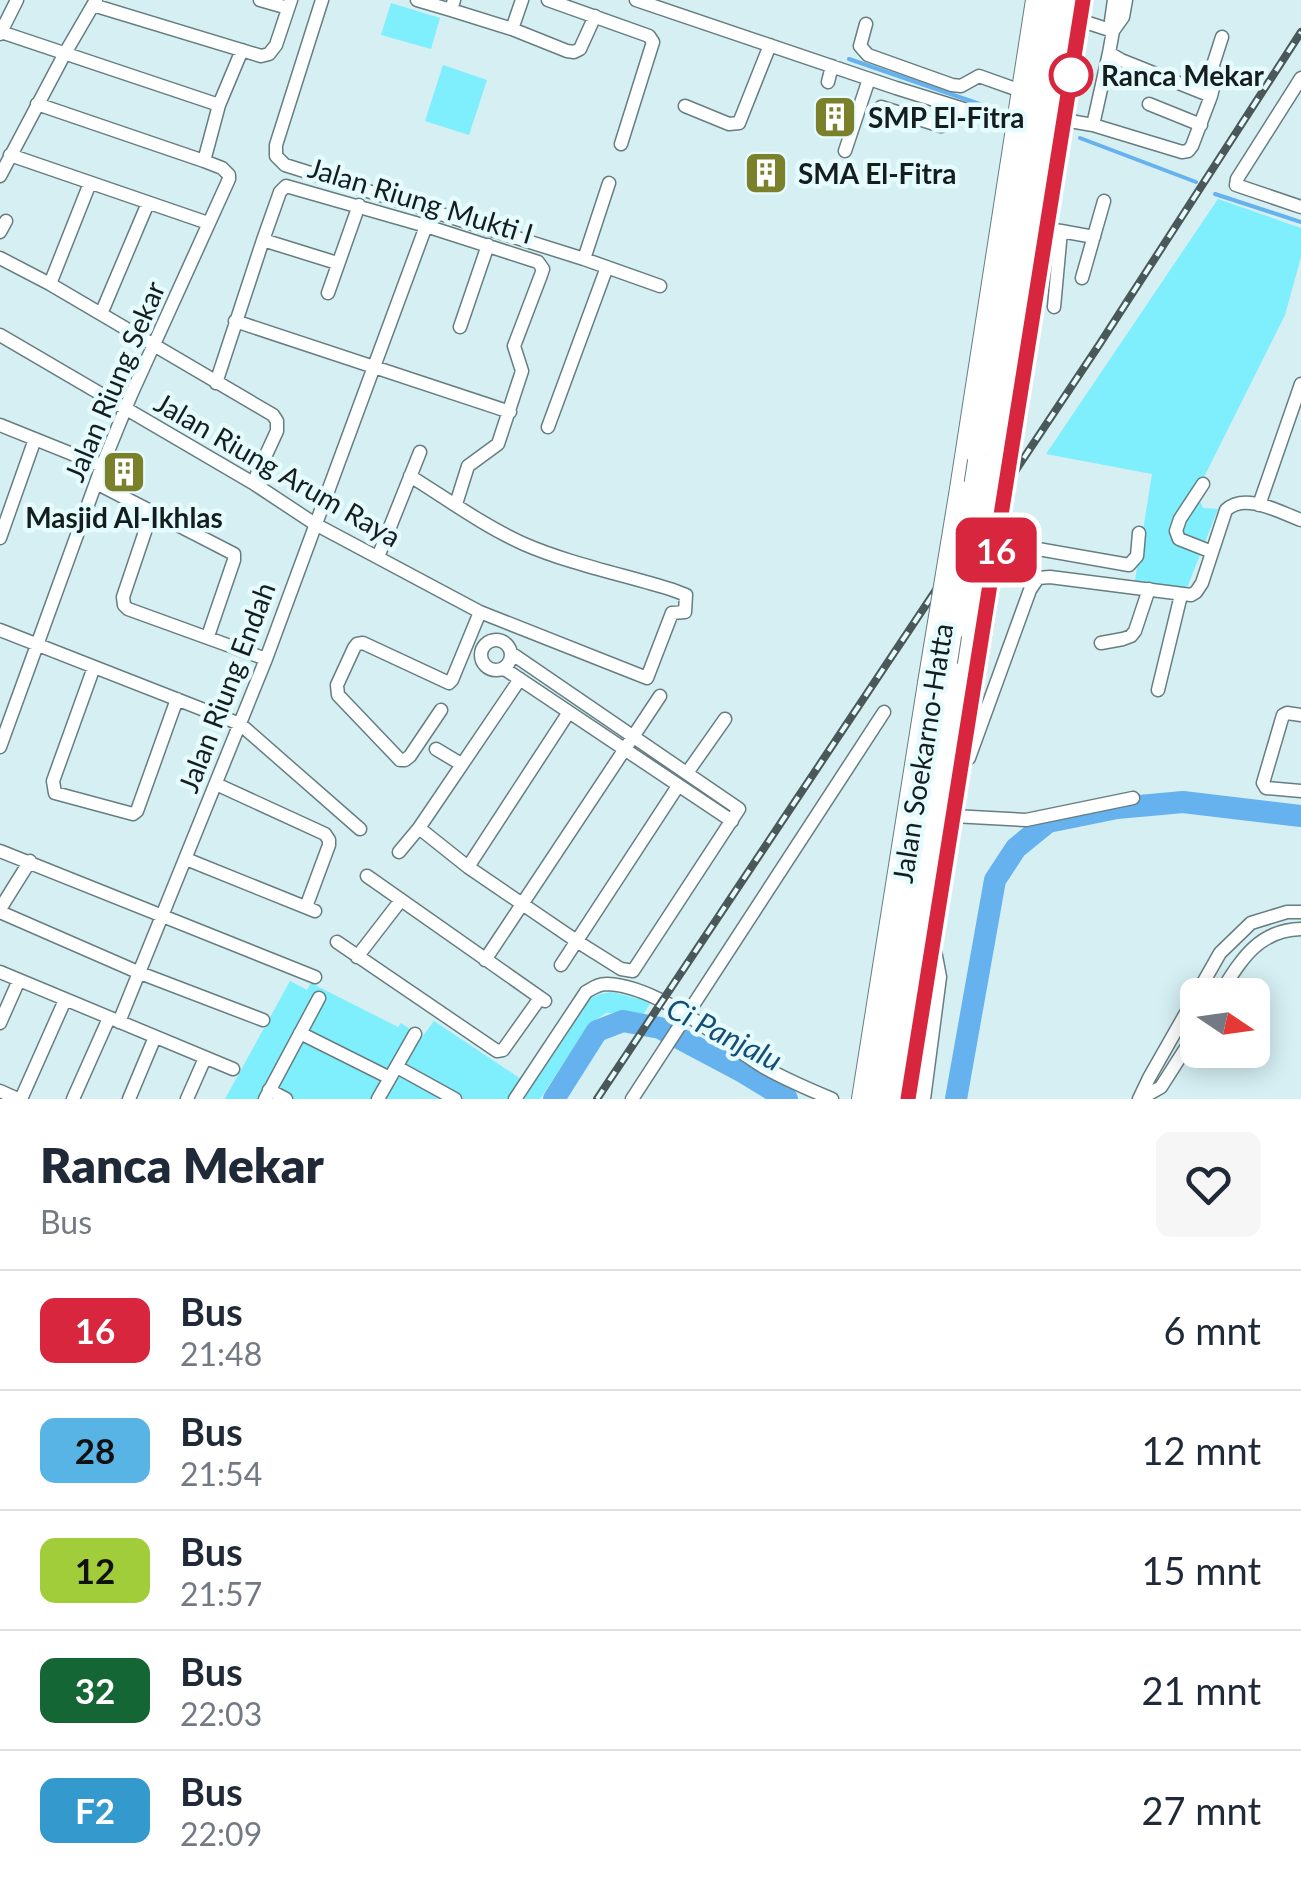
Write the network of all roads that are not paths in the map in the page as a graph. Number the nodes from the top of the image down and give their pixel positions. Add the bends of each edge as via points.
1 (17, 0) edge
2 (260, 0) edge
3 (322, 0) edge
4 (417, 0) edge
5 (522, 0) edge
6 (548, 0) edge
7 (636, 0) edge
8 (1035, 0) edge
9 (1049, 0) edge
10 (1068, 0) edge
11 (1082, 0) edge
12 (1114, 0) edge
13 (1126, 0) edge
14 (94, 2) edge
15 (289, 4) edge
16 (453, 5) edge
17 (595, 16) junction
18 (1080, 20) junction
19 (866, 24) dead end
20 (512, 29) junction
21 (1114, 29) junction
22 (0, 33) edge
23 (1222, 37) dead end
24 (770, 45) junction
25 (242, 50) junction
26 (1109, 52) junction
27 (64, 55) junction
28 (832, 66) junction
29 (869, 79) junction
30 (828, 82) dead end
31 (1298, 87) edge
32 (896, 88) junction
33 (1021, 91) junction
34 (1211, 96) junction
35 (37, 104) junction
36 (1149, 104) dead end
37 (219, 105) junction
38 (685, 106) dead end
39 (1064, 120) junction
40 (1016, 122) junction
41 (1093, 125) junction
42 (1200, 125) junction
43 (941, 126) dead end
44 (621, 144) dead end
45 (845, 151) dead end
46 (10, 155) junction
47 (204, 161) junction
48 (0, 176) edge
49 (90, 183) junction
50 (609, 183) dead end
51 (1104, 201) dead end
52 (148, 203) junction
53 (1300, 204) edge
54 (358, 205) junction
55 (208, 223) junction
56 (426, 226) junction
57 (1054, 230) junction
58 (1094, 238) junction
59 (263, 240) junction
60 (488, 246) junction
61 (0, 258) edge
62 (584, 259) junction
63 (337, 263) junction
64 (606, 267) junction
65 (1082, 278) dead end
66 (1038, 279) junction
67 (50, 284) junction
68 (660, 286) dead end
69 (328, 293) dead end
70 (1054, 307) dead end
71 (101, 314) junction
72 (1018, 314) junction
73 (235, 321) junction
74 (460, 327) dead end
75 (0, 335) edge
76 (155, 347) junction
77 (374, 368) junction
78 (216, 383) junction
79 (1301, 384) edge
80 (126, 408) junction
81 (510, 412) junction
82 (0, 425) edge
83 (548, 427) dead end
84 (35, 439) junction
85 (420, 452) dead end
86 (987, 459) junction
87 (102, 466) junction
88 (410, 476) junction
89 (96, 482) junction
90 (253, 484) junction
91 (1203, 484) dead end
92 (456, 504) junction
93 (1259, 505) junction
94 (152, 511) junction
95 (1301, 520) edge
96 (315, 524) junction
97 (1139, 533) dead end
98 (0, 538) edge
99 (998, 542) junction
100 (1212, 552) junction
101 (378, 558) junction
102 (1149, 589) junction
103 (1181, 595) junction
104 (485, 615) junction
105 (0, 630) edge
106 (208, 636) junction
107 (500, 640) junction
108 (1101, 643) dead end
109 (37, 644) junction
110 (464, 650) junction
111 (481, 652) junction
112 (510, 653) junction
113 (266, 659) junction
114 (94, 667) junction
115 (503, 668) junction
116 (520, 679) junction
117 (1158, 690) dead end
118 (660, 696) dead end
119 (177, 700) junction
120 (440, 710) dead end
121 (569, 712) junction
122 (884, 712) dead end
123 (1301, 716) edge
124 (725, 720) dead end
125 (240, 724) junction
126 (633, 736) junction
127 (0, 747) edge
128 (436, 749) dead end
129 (624, 750) junction
130 (461, 764) junction
131 (687, 773) junction
132 (216, 784) junction
133 (678, 786) junction
134 (1301, 790) edge
135 (956, 791) junction
136 (1133, 798) dead end
137 (735, 815) junction
138 (954, 816) junction
139 (419, 828) junction
140 (360, 829) dead end
141 (0, 851) edge
142 (399, 852) dead end
143 (186, 859) junction
144 (30, 861) junction
145 (468, 867) junction
146 (367, 876) dead end
147 (401, 900) junction
148 (523, 903) junction
149 (0, 911) edge
150 (1301, 912) edge
151 (163, 916) junction
152 (1301, 929) edge
153 (336, 942) dead end
154 (578, 942) junction
155 (933, 944) junction
156 (358, 957) junction
157 (485, 960) junction
158 (561, 965) dead end
159 (0, 972) edge
160 (140, 972) junction
161 (314, 977) dead end
162 (1230, 978) edge
163 (20, 980) junction
164 (319, 998) dead end
165 (65, 1000) junction
166 (114, 1020) junction
167 (263, 1020) dead end
168 (684, 1021) junction
169 (0, 1023) edge
170 (300, 1033) junction
171 (415, 1034) dead end
172 (155, 1037) junction
173 (1180, 1057) edge
174 (205, 1058) junction
175 (233, 1069) dead end
176 (393, 1073) junction
177 (1148, 1078) junction
178 (1161, 1087) junction
179 (0, 1092) edge
180 (267, 1094) edge
181 (20, 1099) edge
182 (73, 1099) edge
183 (129, 1099) edge
184 (187, 1099) edge
185 (286, 1099) edge
186 (378, 1099) edge
187 (455, 1099) edge
188 (515, 1099) edge
189 (632, 1099) edge
190 (832, 1099) edge
191 (860, 1099) edge
192 (875, 1099) edge
193 (893, 1099) edge
194 (908, 1099) edge
195 (924, 1099) edge
196 (1139, 1099) edge

1 - 22 street
2 - 15 street
3 - 62 street via 276,156 286,165
4 - 16 street
5 - 20 street
6 - 17 street
7 - 24 street
8 - 33 main road
9 - 86 highway, Jalan Soekarno-Hatta
10 - 72 highway, Jalan Soekarno-Hatta
11 - 18 main road, Jalan Soekarno-Hatta
12 - 21 street
13 - 21 street
14 - 25 street
14 - 27 street
15 - 25 street via 270,54
16 - 20 street
17 - 20 street via 574,52
17 - 44 street via 652,42
18 - 21 street
18 - 39 main road, Jalan Soekarno-Hatta
19 - 33 street via 860,46 868,55 957,86 979,76
21 - 26 street
22 - 27 street
23 - 34 street
24 - 28 street
24 - 38 street via 739,123
25 - 37 street
26 - 34 street
26 - 41 street
27 - 35 street
27 - 37 street
28 - 29 street
28 - 30 street
29 - 32 street
29 - 45 street
31 - 53 street via 1236,185
32 - 40 street
32 - 43 street via 885,109
33 - 40 main road
34 - 42 street
35 - 46 street
35 - 47 street
36 - 42 street
37 - 47 street
39 - 41 street
39 - 57 main road, Jalan Soekarno-Hatta
40 - 191 main road, Jalan Soekarno-Hatta, bridge
41 - 42 street via 1182,152
46 - 48 street
46 - 49 street
47 - 55 street, Jalan Riung Sekar via 229,174
49 - 52 street
49 - 67 street
50 - 62 street
51 - 58 street
52 - 55 street
52 - 71 street
54 - 56 street, Jalan Riung Mukti I
54 - 59 street, Jalan Riung Mukti I via 286,186
54 - 63 street
55 - 76 street, Jalan Riung Sekar
56 - 60 street, Jalan Riung Mukti I
56 - 77 street, Jalan Riung Endah
57 - 58 street
57 - 66 main road, Jalan Soekarno-Hatta
57 - 70 street
58 - 65 street
59 - 63 street
59 - 73 street, Jalan Riung Mukti I
60 - 74 street
60 - 81 street, Jalan Riung Mukti I via 542,269 514,346 522,370
61 - 67 street
62 - 64 street
63 - 69 street
64 - 68 street
64 - 83 street
66 - 72 highway
66 - 99 main road, Jalan Soekarno-Hatta, bridge
67 - 71 street
71 - 76 street
72 - 86 highway, Jalan Soekarno-Hatta
73 - 77 street
73 - 78 street, Jalan Riung Mukti I
75 - 80 street, Jalan Riung Arum Raya
76 - 78 street
76 - 80 street, Jalan Riung Sekar
77 - 81 street
77 - 96 street, Jalan Riung Endah
78 - 90 street via 278,421
79 - 93 street
80 - 87 street, Jalan Riung Sekar
80 - 90 street, Jalan Riung Arum Raya
81 - 92 street, Jalan Riung Mukti I via 496,448 468,466
82 - 84 street
84 - 87 street
84 - 98 street
85 - 88 street
86 - 192 highway, Jalan Soekarno-Hatta, bridge
86 - 193 highway, Jalan Soekarno-Hatta, bridge via 970,632
87 - 89 street, Jalan Riung Sekar
88 - 92 street
88 - 101 street
89 - 94 street
89 - 109 street, Jalan Riung Sekar
90 - 96 street, Jalan Riung Arum Raya
91 - 100 street via 1176,531 1179,539
92 - 104 street, Jalan Riung Arum Raya via 527,546 686,595 685,612 672,612 647,678
93 - 95 street
93 - 100 street via 1234,502
94 - 106 street via 234,554
94 - 106 street via 124,605
96 - 101 street, Jalan Riung Arum Raya
96 - 113 street, Jalan Riung Endah
97 - 99 street via 1130,564
99 - 135 main road, Jalan Soekarno-Hatta, bridge
100 - 103 street via 1196,592
101 - 104 street, Jalan Riung Arum Raya
102 - 103 street
102 - 108 street via 1136,631
102 - 135 street via 1038,578
103 - 117 street
104 - 107 street
104 - 110 street
105 - 109 street
106 - 113 street
107 - 111 street
107 - 112 street
109 - 114 street
109 - 127 street, Jalan Riung Sekar
110 - 111 street
110 - 120 street via 449,683 357,644 337,686 338,695 400,760 410,756
111 - 115 street via 487,667
112 - 115 street
112 - 126 street
113 - 125 street, Jalan Riung Endah
114 - 119 street
114 - 119 street via 53,781 55,793 137,811
115 - 116 street
116 - 121 street
116 - 130 street
118 - 126 street
119 - 125 street
121 - 129 street
121 - 145 street
122 - 168 street
123 - 134 street via 1283,715 1263,786
124 - 131 street
125 - 132 street, Jalan Riung Endah
125 - 140 street
126 - 129 street
126 - 131 street
128 - 130 street
129 - 133 street
129 - 148 street
130 - 139 street
131 - 137 street
132 - 143 street, Jalan Riung Endah
132 - 143 street via 325,834 330,846 311,909
133 - 137 street
133 - 154 street
135 - 138 main road, Jalan Soekarno-Hatta
136 - 138 street via 1026,820
137 - 154 street via 633,971
138 - 155 main road, Jalan Soekarno-Hatta
139 - 142 street
139 - 145 street
141 - 144 street
143 - 151 street, Jalan Riung Endah
144 - 149 street
144 - 151 street
145 - 148 street
146 - 147 street
147 - 156 street
147 - 157 street
148 - 154 street
148 - 157 street
149 - 160 street
150 - 177 street via 1252,923 1220,953
151 - 160 street, Jalan Riung Endah
151 - 161 street
152 - 162 street via 1266,936
153 - 156 street
154 - 158 street
155 - 194 main road, Jalan Soekarno-Hatta
155 - 195 street via 940,977
156 - 157 street via 498,1052 543,1000
159 - 163 street
160 - 166 street, Jalan Riung Endah
160 - 167 street
163 - 165 street
163 - 169 street
164 - 170 street
165 - 166 street
165 - 181 street
166 - 172 street
166 - 182 street, Jalan Riung Endah
168 - 188 street via 652,995 597,986 586,992
168 - 189 street
168 - 190 street
170 - 176 street
170 - 180 street
171 - 176 street
172 - 174 street
172 - 183 street
173 - 178 street
174 - 175 street
174 - 184 street
176 - 186 street
176 - 187 street
177 - 178 street
177 - 196 street
178 - 196 street
179 - 181 street
180 - 185 street

